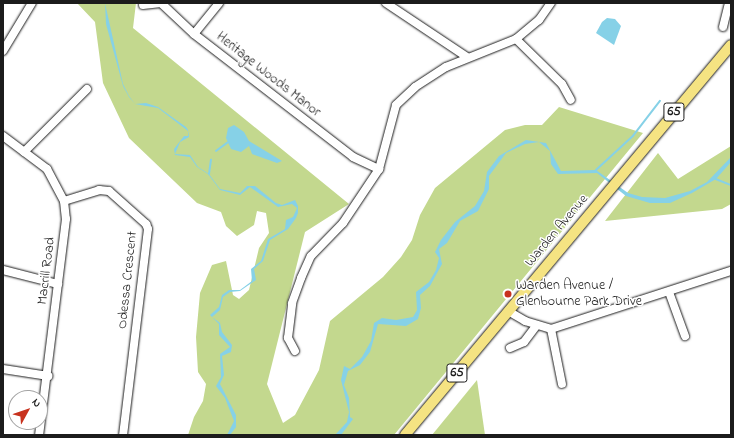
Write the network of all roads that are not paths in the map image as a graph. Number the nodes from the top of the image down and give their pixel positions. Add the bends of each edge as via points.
1 (32, 3) edge
2 (219, 3) edge
3 (386, 3) edge
4 (551, 3) edge
5 (729, 3) edge
6 (143, 5) dead end
7 (723, 27) dead end
8 (194, 34) junction
9 (516, 39) junction
10 (731, 45) edge
11 (3, 51) edge
12 (467, 56) junction
13 (87, 89) dead end
14 (571, 100) dead end
15 (3, 136) edge
16 (24, 152) junction
17 (379, 169) junction
18 (64, 201) junction
19 (3, 270) edge
20 (731, 271) edge
21 (58, 284) junction
22 (669, 292) junction
23 (508, 311) junction
24 (537, 325) junction
25 (551, 329) junction
26 (685, 336) dead end
27 (510, 348) dead end
28 (295, 351) dead end
29 (3, 369) edge
30 (48, 376) junction
31 (562, 384) dead end
32 (39, 435) edge
33 (123, 435) edge
34 (405, 435) edge

1 - 11 street
2 - 8 street
3 - 12 street
4 - 9 street via 539,20
5 - 7 street
6 - 8 street, Heritage Woods Manor via 161,3
8 - 17 street, Heritage Woods Manor via 353,157
9 - 12 street
9 - 14 street via 562,84
10 - 23 main road, Warden Avenue / 65
12 - 17 street via 415,87 396,106
13 - 16 street
15 - 16 street, Macrill Road
16 - 18 street, Macrill Road via 47,169
17 - 28 street via 343,224 311,256 292,303 288,338
18 - 21 street, Macrill Road via 66,219
18 - 33 street, Odessa Crescent via 99,190 109,192 146,224 148,229
19 - 21 street
20 - 22 street
21 - 30 street, Macrill Road
22 - 25 street
22 - 26 street
23 - 24 street
23 - 34 main road, Warden Avenue / 65
24 - 25 street
24 - 27 street via 524,342
25 - 31 street
29 - 30 street
30 - 32 street, Macrill Road

